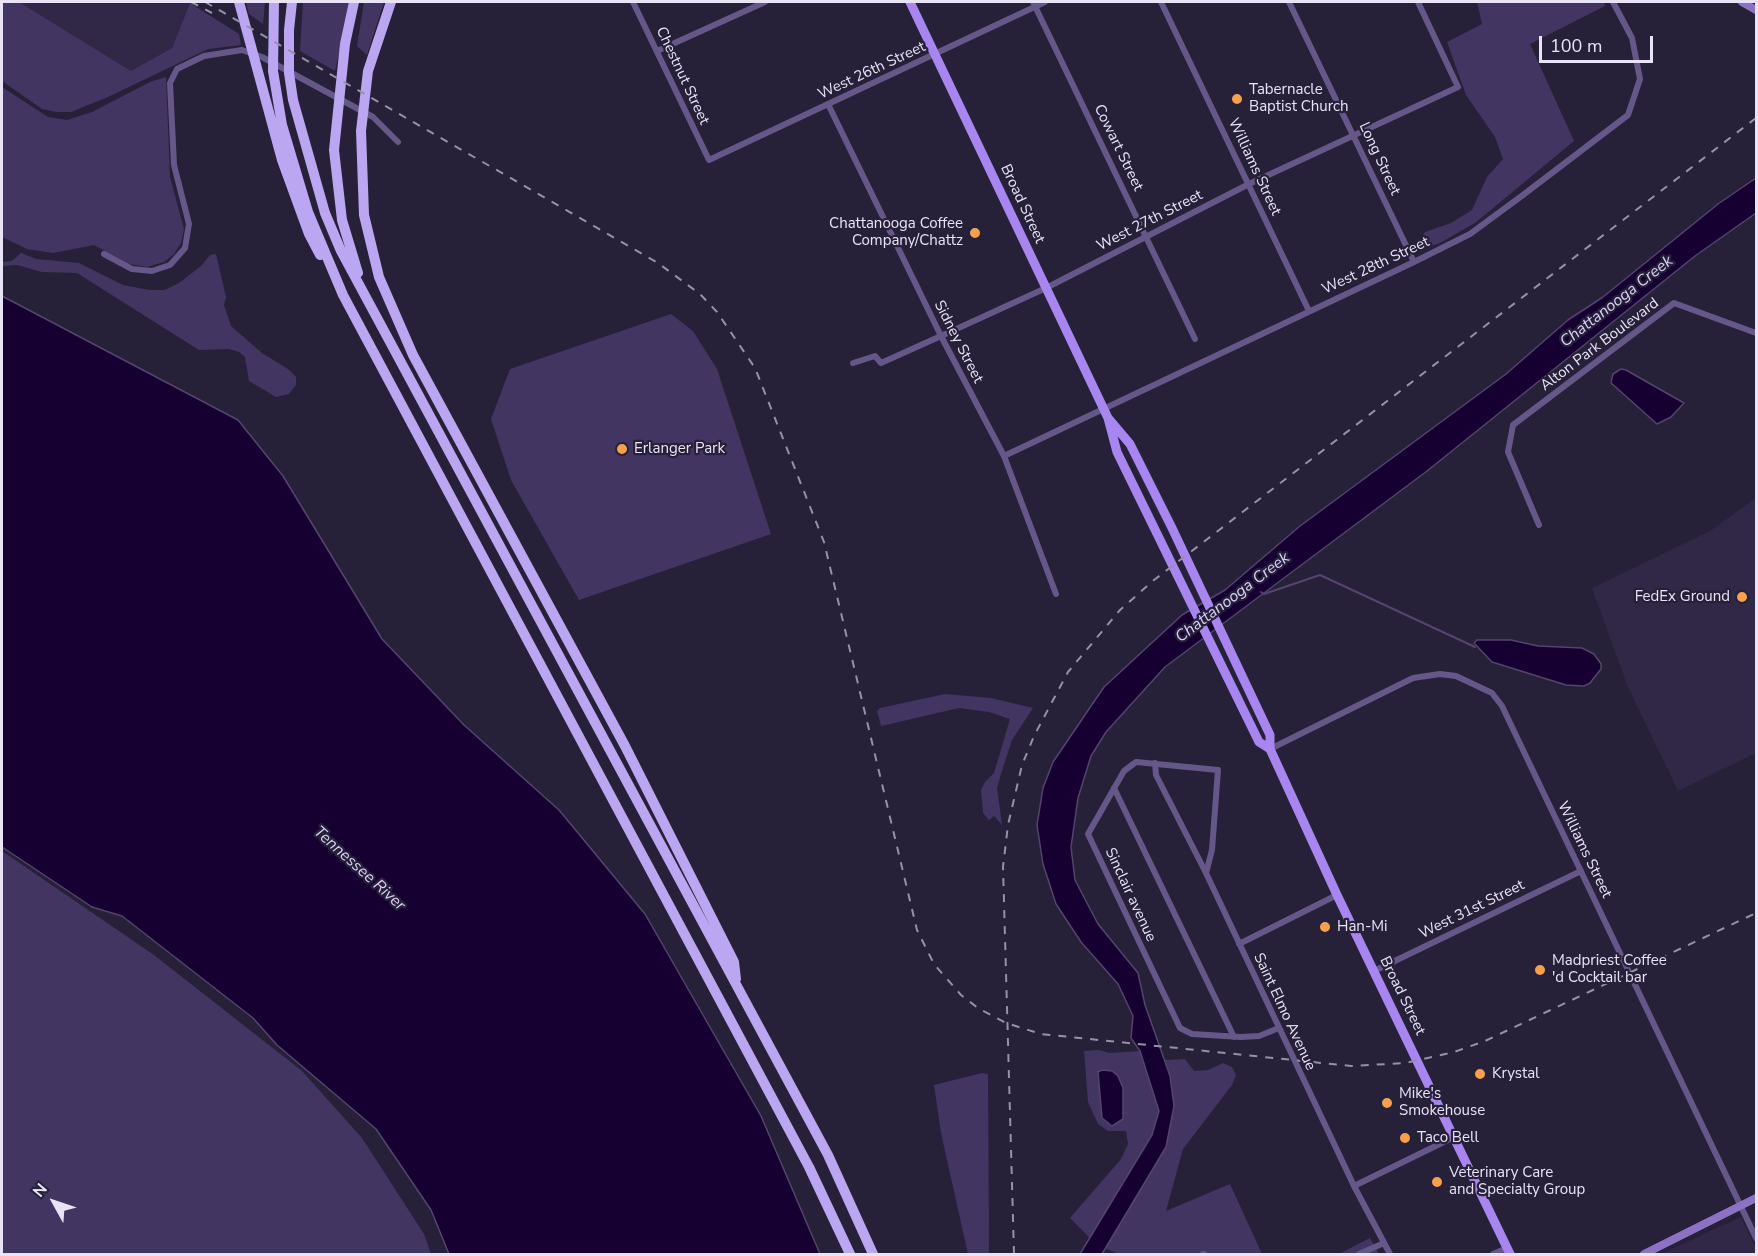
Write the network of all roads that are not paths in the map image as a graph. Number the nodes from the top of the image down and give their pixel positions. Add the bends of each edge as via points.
1 (238, 2) edge
2 (274, 2) edge
3 (292, 2) edge
4 (354, 2) edge
5 (391, 2) edge
6 (633, 2) edge
7 (765, 2) edge
8 (910, 2) edge
9 (1045, 2) edge
10 (1161, 2) edge
11 (1289, 2) edge
12 (1418, 2) edge
13 (1613, 2) edge
14 (1742, 2) edge
15 (1034, 4) edge
16 (1756, 10) edge
17 (657, 51) junction
18 (935, 54) junction
19 (828, 104) junction
20 (1355, 137) junction
21 (398, 142) dead end
22 (709, 160) joint
23 (1249, 184) junction
24 (1148, 236) junction
25 (104, 254) dead end
26 (1414, 262) junction
27 (1046, 288) junction
28 (343, 294) junction
29 (367, 298) junction
30 (1308, 311) junction
31 (1756, 333) edge
32 (941, 336) junction
33 (1195, 339) dead end
34 (853, 363) dead end
35 (1103, 408) junction
36 (1108, 418) junction
37 (1004, 456) junction
38 (1539, 525) dead end
39 (1056, 594) dead end
40 (1270, 749) junction
41 (1155, 763) junction
42 (1114, 788) junction
43 (1581, 870) junction
44 (1206, 873) junction
45 (1337, 894) junction
46 (1239, 944) junction
47 (1374, 971) junction
48 (738, 988) junction
49 (1278, 1028) junction
50 (1234, 1037) junction
51 (1454, 1137) junction
52 (1354, 1186) junction
53 (1756, 1198) edge
54 (1741, 1206) junction
55 (1756, 1238) edge
56 (1384, 1243) junction
57 (1508, 1251) edge
58 (850, 1254) edge
59 (873, 1254) edge
60 (1359, 1254) edge
61 (1390, 1254) edge
62 (1492, 1254) edge
63 (1644, 1254) edge

1 - 28 highway via 282,160 309,234
2 - 28 highway via 272,36 277,94 290,154 308,212
3 - 29 highway via 289,73 299,126 325,213
4 - 29 highway via 345,44 334,150 342,220
5 - 48 highway via 372,55 360,144 362,198 379,278 413,355 625,746 734,962
6 - 17 street, Chestnut Street
7 - 17 street
8 - 18 main road, Broad Street
9 - 15 street, West 26th Street
10 - 23 street, Williams Street
11 - 20 street, Long Street
12 - 20 street, West 27th Street via 1458,87
13 - 26 street, West 28th Street via 1632,38 1640,79 1628,115 1470,234
14 - 16 street
15 - 18 street, West 26th Street
15 - 24 street, Cowart Street
17 - 22 street, Chestnut Street
18 - 19 street, West 26th Street
18 - 27 main road, Broad Street
19 - 22 street, West 26th Street
19 - 32 street, Sidney Street
20 - 23 street, West 27th Street
20 - 26 street, Long Street
21 - 25 street via 373,117 262,57 242,50 204,56 177,69 170,83 174,165 189,224 185,248 171,266 152,271 132,269
23 - 24 street, West 27th Street
23 - 30 street, Williams Street
24 - 27 street, West 27th Street
24 - 33 street, Cowart Street
26 - 30 street, West 28th Street
27 - 32 street, West 27th Street
27 - 35 main road, Broad Street
28 - 58 highway via 809,1167
29 - 48 highway
30 - 35 street, West 28th Street
31 - 38 street, Alton Park Boulevard via 1674,303 1513,425 1508,452
32 - 34 street, West 27th Street via 882,363 874,356
32 - 37 street, Sidney Street
35 - 36 main road, Broad Street
35 - 37 street, West 28th Street
36 - 40 main road, Broad Street via 1130,444 1172,528 1270,735
36 - 40 main road, Broad Street via 1117,452 1259,742
37 - 39 street, Sidney Street
40 - 43 street, Williams Street via 1413,678 1456,676 1492,693 1502,706
40 - 45 main road, Broad Street
41 - 42 street, Sinclair avenue via 1136,762 1124,771
41 - 44 street, Saint Elmo Avenue via 1156,775
41 - 44 street, Sinclair avenue via 1218,770 1212,850
42 - 50 street
42 - 50 street, Sinclair avenue via 1088,834 1152,971 1180,1028 1192,1034
43 - 47 street, West 31st Street
43 - 54 street, Williams Street
44 - 46 street, Saint Elmo Avenue
45 - 46 street
45 - 47 main road, Broad Street
46 - 49 street, Saint Elmo Avenue
47 - 51 main road, Broad Street
48 - 59 highway via 828,1155
49 - 50 street, Sinclair avenue via 1259,1036
49 - 52 street, Saint Elmo Avenue
51 - 52 street
51 - 57 main road, Broad Street
52 - 56 street, Saint Elmo Avenue
53 - 54 street
54 - 55 street, Williams Street
54 - 63 street
56 - 60 street
56 - 61 street, Saint Elmo Avenue
57 - 62 street

